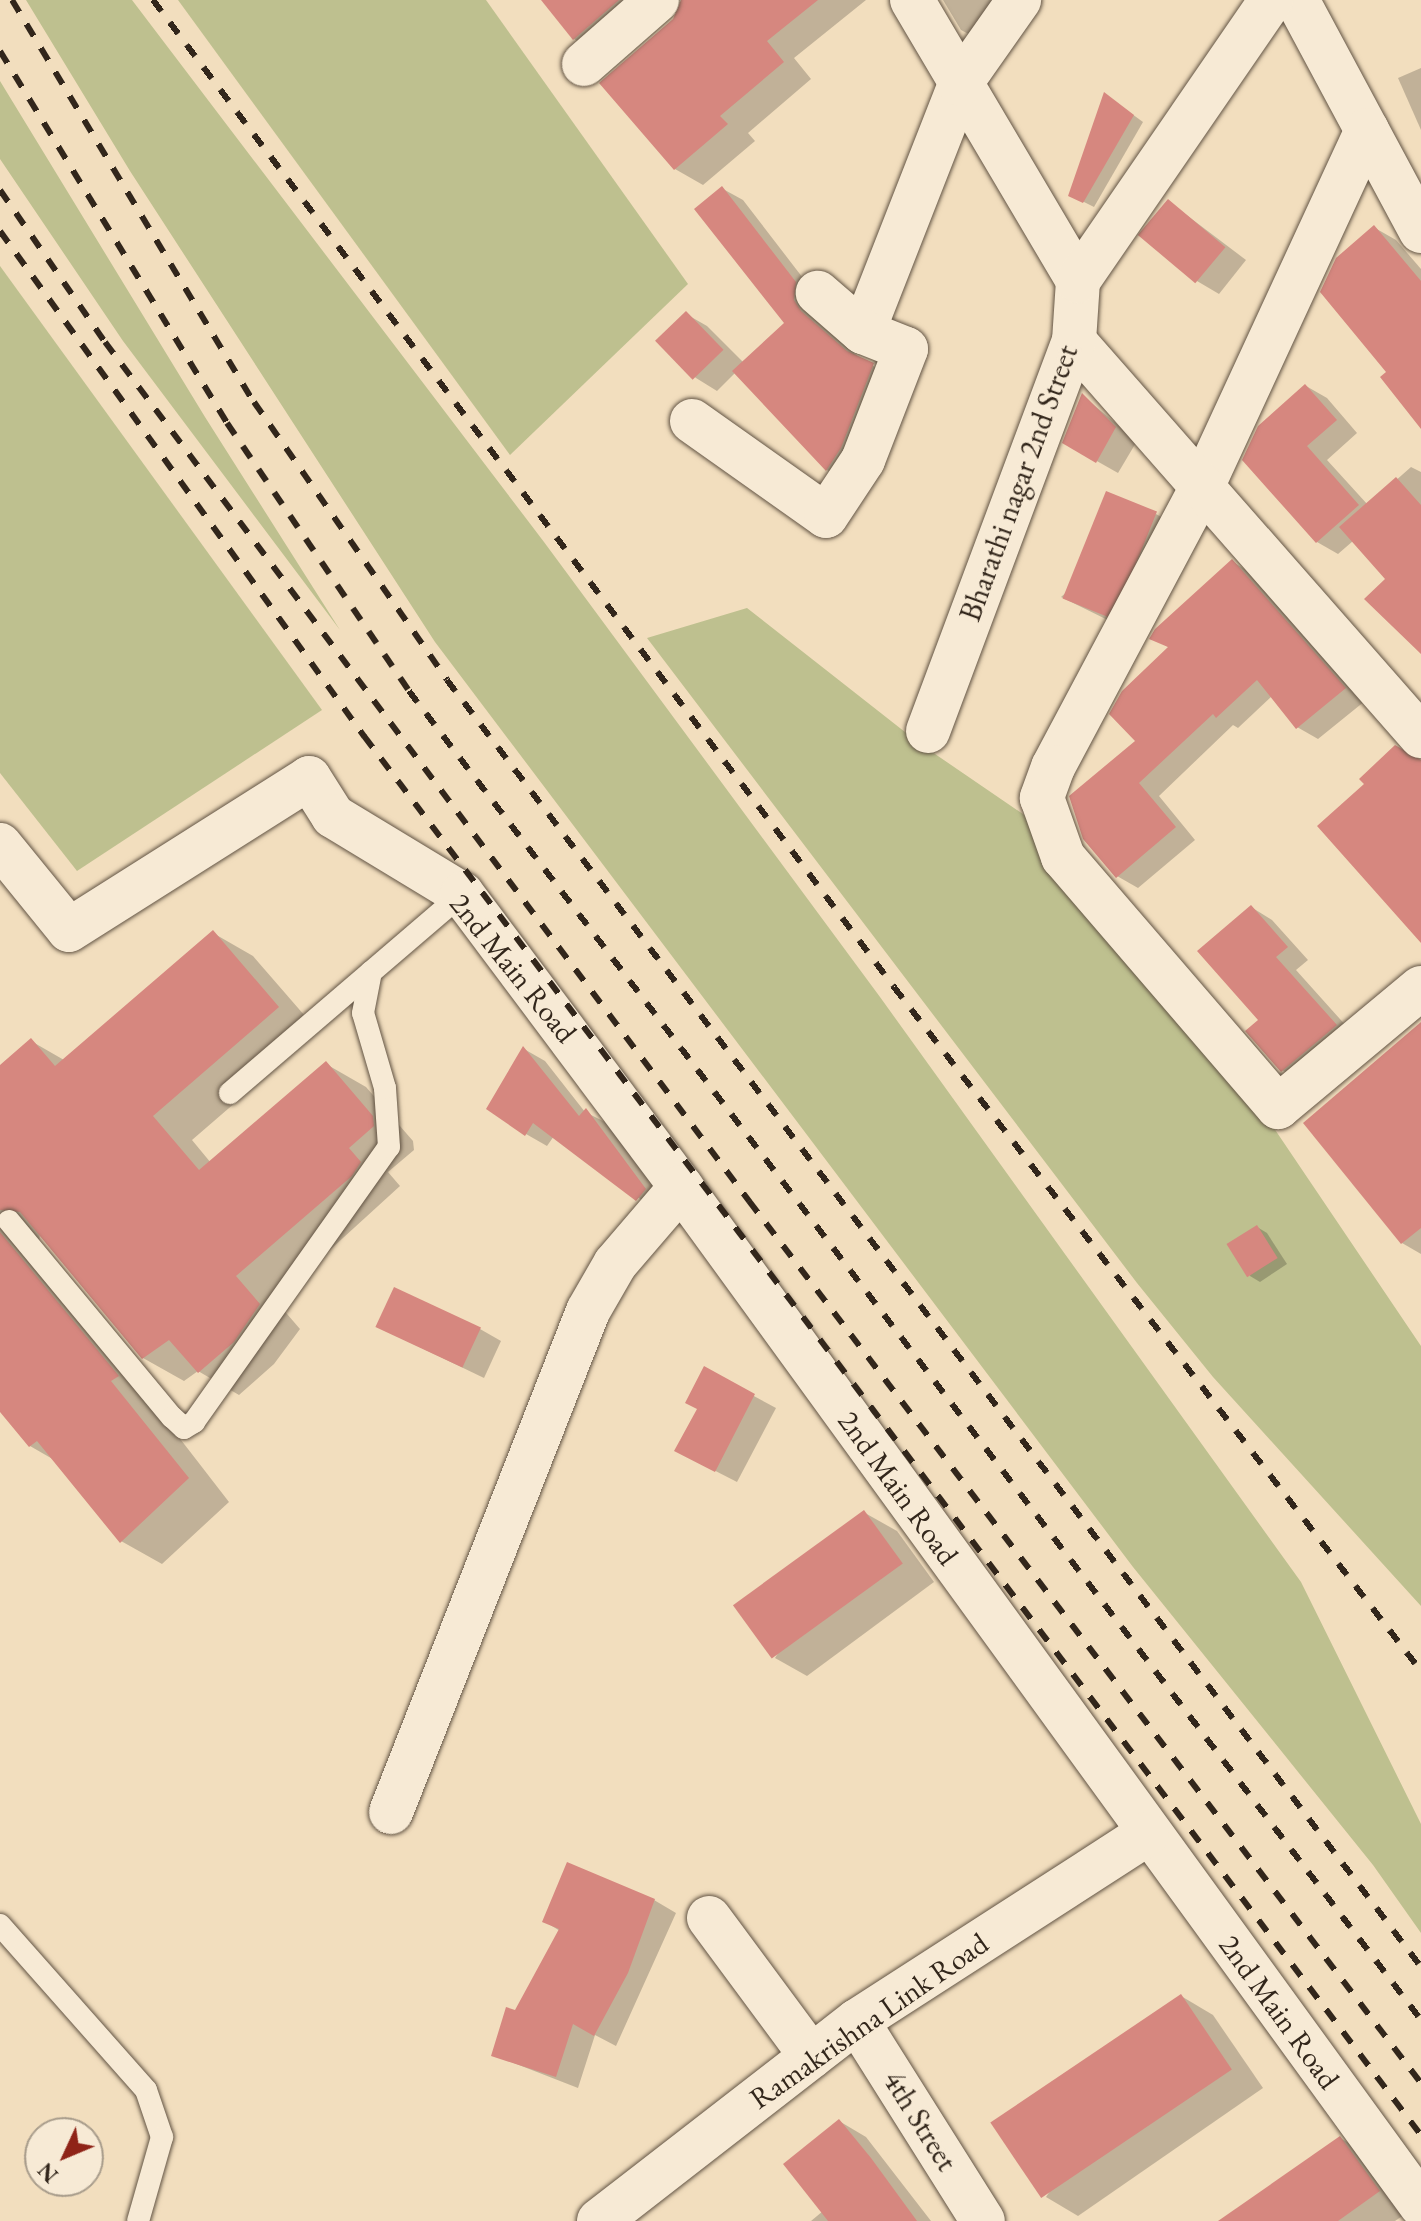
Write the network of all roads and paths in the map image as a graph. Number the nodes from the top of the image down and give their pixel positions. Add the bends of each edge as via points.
1 (657, 0) edge
2 (912, 0) edge
3 (1019, 0) edge
4 (1271, 0) edge
5 (1297, 0) edge
6 (584, 64) dead end
7 (960, 84) junction
8 (1367, 130) junction
9 (1421, 231) edge
10 (1078, 281) junction
11 (818, 293) dead end
12 (863, 332) junction
13 (1074, 341) junction
14 (692, 421) dead end
15 (1203, 485) junction
16 (928, 731) dead end
17 (1421, 736) edge
18 (3, 853) edge
19 (462, 894) junction
20 (371, 972) junction
21 (1421, 988) edge
22 (230, 1093) dead end
23 (681, 1187) junction
24 (9, 1221) dead end
25 (391, 1812) dead end
26 (1147, 1834) junction
27 (709, 1918) dead end
28 (0, 1925) edge
29 (857, 2021) junction
30 (811, 2056) junction
31 (1421, 2205) edge
32 (138, 2221) edge
33 (599, 2221) edge
34 (983, 2221) edge

1 - 6 street
2 - 7 street
3 - 7 street
4 - 10 street
5 - 8 street
7 - 10 street
7 - 12 street
8 - 9 street
8 - 15 street
10 - 13 street, Bharathi nagar 2nd Street
11 - 12 street
12 - 14 street via 906,349 863,460 826,516
13 - 15 street
13 - 16 street, Bharathi nagar 2nd Street
15 - 17 street
15 - 21 street via 1053,767 1042,798 1063,857 1278,1107
18 - 19 street, 2nd Main Road via 69,930 309,778 333,816
19 - 20 lane
19 - 23 street, 2nd Main Road
20 - 22 lane
20 - 24 lane via 363,1013 385,1088 389,1147 194,1422 184,1428 172,1417
23 - 25 street via 615,1264 588,1311
23 - 26 street, 2nd Main Road
26 - 29 street, Ramakrishna Link Road
26 - 31 street, 2nd Main Road
27 - 30 street
28 - 32 lane via 146,2090 162,2137
29 - 30 street, Ramakrishna Link Road
29 - 34 street, 4th Street
30 - 33 street, Ramakrishna Link Road

